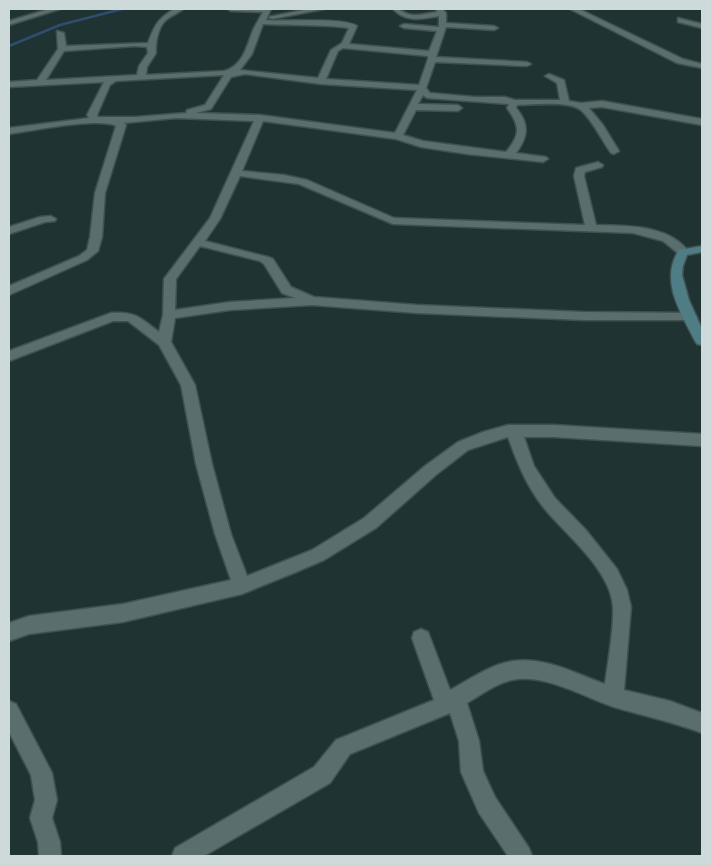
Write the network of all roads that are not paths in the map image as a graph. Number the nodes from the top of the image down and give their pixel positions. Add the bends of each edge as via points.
1 (56, 9) edge
2 (179, 9) edge
3 (231, 9) edge
4 (268, 9) edge
5 (320, 9) edge
6 (400, 9) edge
7 (574, 9) edge
8 (697, 9) edge
9 (702, 10) edge
10 (440, 11) edge
11 (681, 20) dead end
12 (261, 22) junction
13 (9, 23) edge
14 (404, 26) dead end
15 (702, 26) edge
16 (443, 27) junction
17 (494, 28) dead end
18 (60, 33) dead end
19 (349, 37) junction
20 (359, 39) dead end
21 (376, 40) dead end
22 (391, 42) dead end
23 (152, 45) junction
24 (341, 46) junction
25 (62, 49) junction
26 (432, 56) junction
27 (527, 64) dead end
28 (702, 66) edge
29 (229, 73) junction
30 (550, 76) dead end
31 (141, 77) junction
32 (115, 78) junction
33 (321, 81) junction
34 (40, 82) junction
35 (9, 84) edge
36 (422, 88) junction
37 (565, 102) junction
38 (514, 103) junction
39 (581, 106) junction
40 (413, 107) junction
41 (458, 108) dead end
42 (176, 115) junction
43 (260, 118) junction
44 (110, 119) junction
45 (95, 120) junction
46 (702, 122) edge
47 (9, 131) edge
48 (398, 136) junction
49 (614, 151) dead end
50 (509, 156) junction
51 (543, 159) dead end
52 (598, 165) dead end
53 (236, 173) junction
54 (51, 219) dead end
55 (591, 228) junction
56 (9, 231) edge
57 (197, 242) junction
58 (702, 249) edge
59 (683, 252) junction
60 (9, 291) edge
61 (312, 301) junction
62 (169, 315) junction
63 (691, 317) junction
64 (702, 341) edge
65 (164, 342) junction
66 (9, 356) edge
67 (514, 431) junction
68 (702, 440) edge
69 (242, 586) junction
70 (9, 632) edge
71 (421, 638) dead end
72 (614, 696) junction
73 (451, 701) junction
74 (9, 712) edge
75 (702, 723) edge
76 (50, 856) edge
77 (183, 856) edge
78 (521, 856) edge

1 - 13 street
2 - 23 street via 163,19
3 - 4 street
4 - 12 street
5 - 12 street via 276,16
6 - 10 street via 404,16 413,17
7 - 28 street via 680,61
8 - 9 street
10 - 16 street
11 - 15 street
12 - 19 street via 349,24 354,27
12 - 29 street via 243,62
14 - 16 street
16 - 17 street
16 - 26 street
18 - 25 street
19 - 20 street
19 - 24 street
21 - 22 street
23 - 25 street
23 - 31 street
24 - 26 street
24 - 33 street
25 - 34 street
26 - 27 street
26 - 36 street
29 - 31 street
29 - 33 street
29 - 42 street via 208,107
30 - 37 street via 561,82
31 - 32 street
32 - 34 street
32 - 45 street via 106,84 92,115
33 - 36 street
34 - 35 street
36 - 38 street via 427,95
36 - 40 street
37 - 38 street
37 - 39 street
38 - 50 street via 512,108 522,126 522,136
39 - 46 street via 602,104
39 - 49 street via 600,127
40 - 41 street
40 - 48 street
42 - 43 street
42 - 44 street via 135,120
43 - 48 street
43 - 53 street
44 - 45 street
44 - 60 street via 121,125 100,193 92,252
45 - 47 street
48 - 50 street via 421,144
50 - 51 street
52 - 55 street via 583,168 579,176
53 - 55 street via 303,182 393,221
53 - 57 street via 215,219
54 - 56 street
55 - 59 street via 633,230 655,235 673,242
57 - 61 street via 264,258 270,262 286,290
57 - 62 street via 170,279
58 - 59 street
59 - 63 street via 676,274
61 - 62 street via 230,306
61 - 63 street via 582,316
62 - 65 street
63 - 64 street
65 - 66 street via 133,318 111,317
65 - 69 street via 188,385 204,464
67 - 68 street
67 - 69 street via 463,446 370,522 318,555
67 - 72 street via 527,468 549,503 580,535 611,575 618,590 622,607
69 - 70 street via 123,613 29,625
71 - 73 street
72 - 73 street via 534,670 510,670
72 - 75 street
73 - 77 street via 343,747 322,775
73 - 78 street via 469,741 472,772 487,805
74 - 76 street via 41,773 46,800 40,818 49,842

